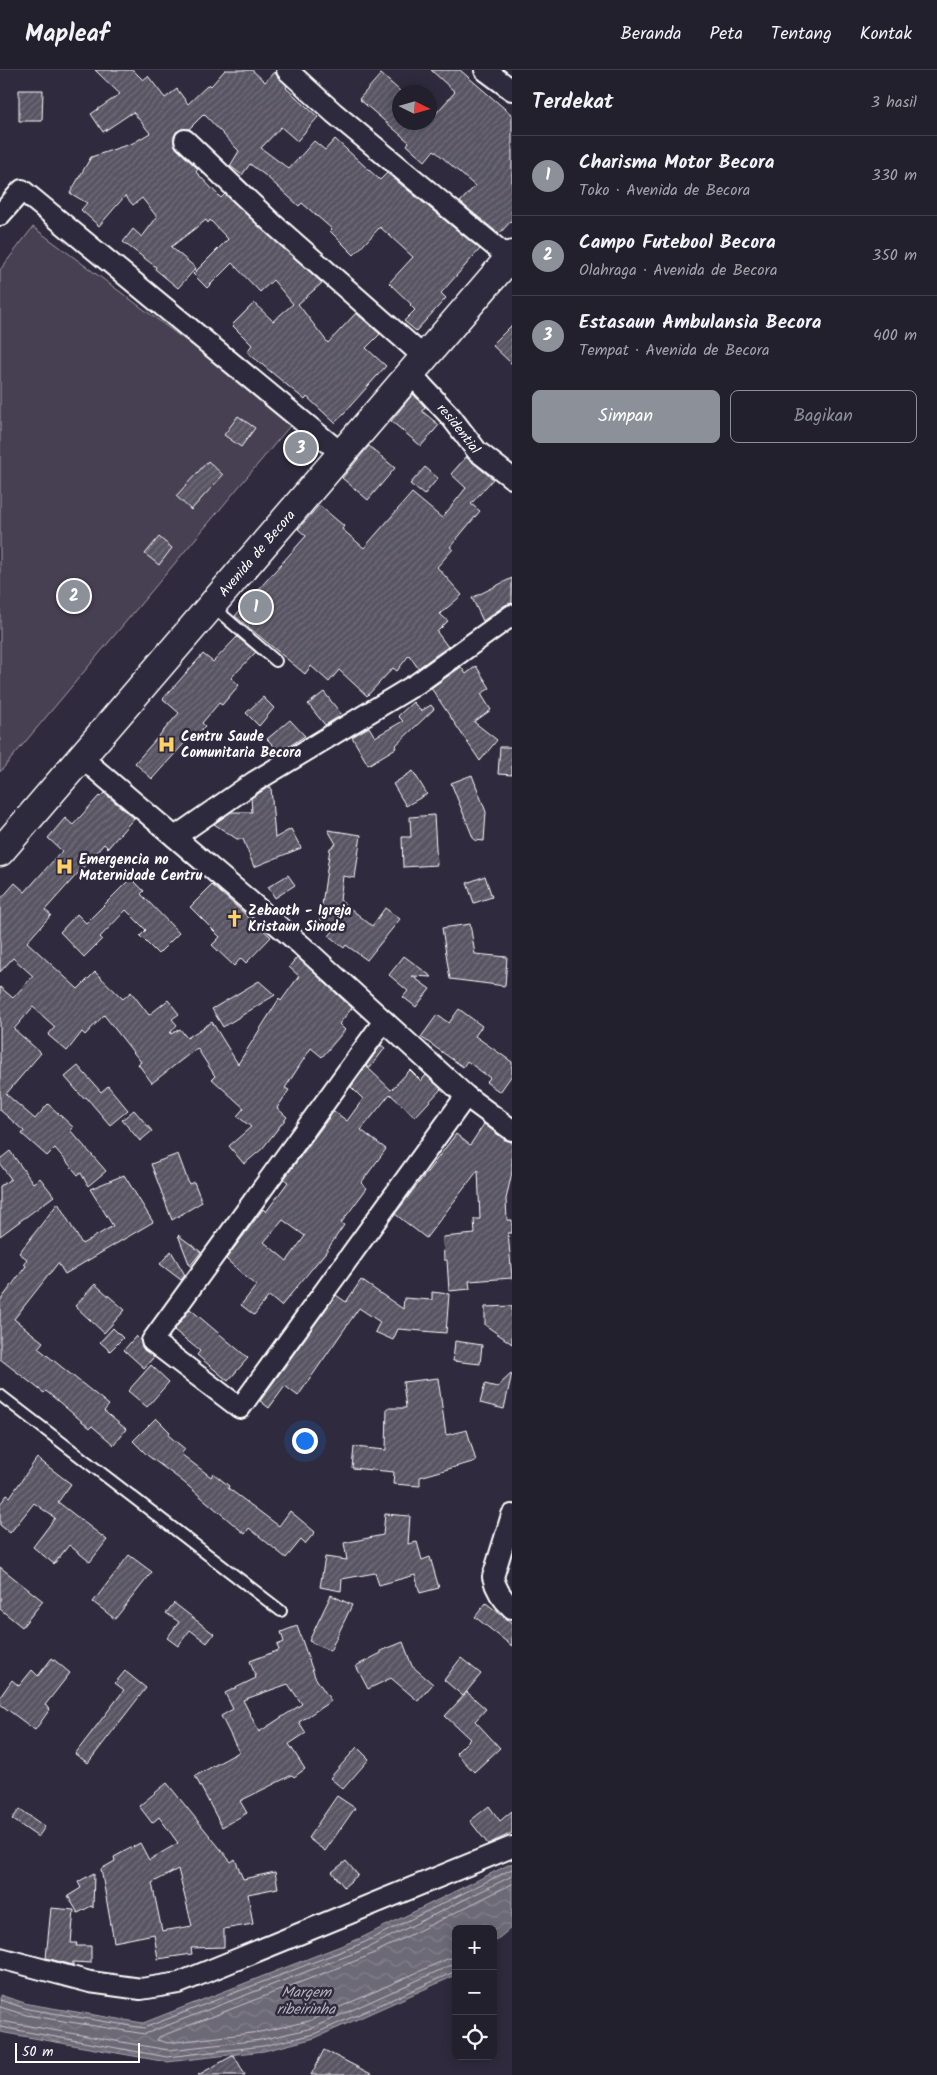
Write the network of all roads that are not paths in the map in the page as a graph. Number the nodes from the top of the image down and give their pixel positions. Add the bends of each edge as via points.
1 (287, 70) edge
2 (486, 70) edge
3 (512, 90) edge
4 (185, 140) dead end
5 (0, 215) edge
6 (511, 257) edge
7 (417, 365) junction
8 (341, 453) junction
9 (512, 478) edge
10 (212, 605) junction
11 (512, 614) edge
12 (276, 660) dead end
13 (81, 757) junction
14 (175, 837) junction
15 (0, 852) edge
16 (384, 1020) junction
17 (466, 1096) junction
18 (512, 1130) edge
19 (0, 1395) edge
20 (512, 1515) edge
21 (512, 1608) edge
22 (281, 1611) dead end
23 (512, 1847) edge
24 (0, 1958) edge

1 - 6 street via 334,113
2 - 3 street
4 - 7 street, residential
5 - 8 street via 22,190
6 - 7 main road, Avenida de Becora
7 - 8 main road, Avenida de Becora
7 - 9 street, residential via 477,451
8 - 10 main road, Avenida de Becora
10 - 12 lane
10 - 13 main road, Avenida de Becora
11 - 14 street via 418,683 254,782
13 - 14 street
13 - 15 main road, Avenida de Becora
14 - 16 street
16 - 17 street
16 - 17 street via 152,1341 240,1408
17 - 18 street
19 - 22 lane
20 - 21 street via 493,1577 495,1587
23 - 24 street via 179,1984 141,1989 98,1983

